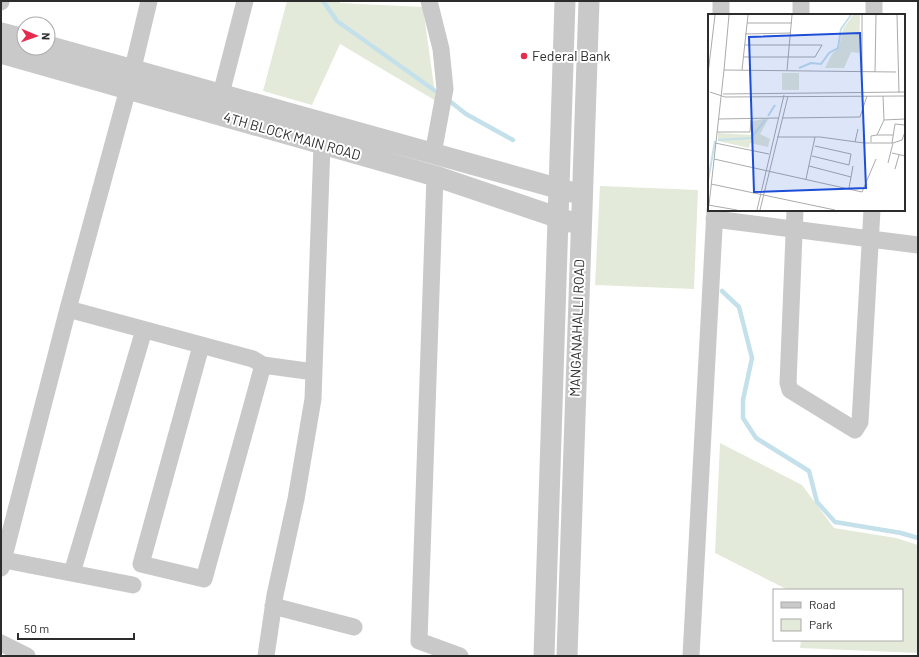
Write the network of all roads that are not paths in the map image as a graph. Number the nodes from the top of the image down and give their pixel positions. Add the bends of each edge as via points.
1 (149, 1) edge
2 (245, 1) edge
3 (429, 1) edge
4 (565, 1) edge
5 (589, 1) edge
6 (721, 1) edge
7 (801, 1) edge
8 (874, 1) edge
9 (721, 14) edge
10 (801, 14) edge
11 (874, 14) edge
12 (1, 33) edge
13 (16, 37) edge
14 (56, 48) edge
15 (1, 53) edge
16 (133, 68) junction
17 (128, 89) junction
18 (221, 94) junction
19 (322, 145) junction
20 (434, 154) junction
21 (435, 176) junction
22 (559, 190) junction
23 (582, 195) junction
24 (796, 211) edge
25 (872, 211) edge
26 (715, 214) edge
27 (558, 218) junction
28 (581, 225) junction
29 (795, 229) junction
30 (871, 239) junction
31 (918, 245) edge
32 (68, 309) junction
33 (144, 330) junction
34 (201, 346) junction
35 (263, 365) junction
36 (314, 372) junction
37 (2, 564) edge
38 (72, 573) junction
39 (133, 585) dead end
40 (273, 606) junction
41 (354, 627) dead end
42 (1, 644) edge
43 (27, 656) edge
44 (266, 656) edge
45 (460, 656) edge
46 (544, 656) edge
47 (567, 656) edge
48 (691, 656) edge

1 - 16 street
2 - 18 street
3 - 20 street via 441,49 445,89
4 - 22 street, MANGANAHALLI ROAD
5 - 23 street, MANGANAHALLI ROAD
6 - 9 street
7 - 10 street
8 - 11 street
12 - 13 street
14 - 16 street, 4TH BLOCK MAIN ROAD
15 - 17 street, 4TH BLOCK MAIN ROAD
16 - 17 street
16 - 18 street, 4TH BLOCK MAIN ROAD
17 - 19 street, 4TH BLOCK MAIN ROAD
17 - 32 street
18 - 20 street, 4TH BLOCK MAIN ROAD
19 - 21 street, 4TH BLOCK MAIN ROAD
19 - 36 street
20 - 22 street, 4TH BLOCK MAIN ROAD
21 - 27 street, 4TH BLOCK MAIN ROAD
21 - 45 street via 419,641
22 - 23 street, 4TH BLOCK MAIN ROAD
22 - 27 street, MANGANAHALLI ROAD
23 - 28 street, MANGANAHALLI ROAD
24 - 29 street
25 - 30 street
26 - 29 street
26 - 48 street
27 - 28 street, 4TH BLOCK MAIN ROAD
27 - 46 street, MANGANAHALLI ROAD
28 - 47 street, MANGANAHALLI ROAD
29 - 30 street
29 - 30 street via 788,383 790,390 855,430 860,422
30 - 31 street
32 - 33 street
32 - 37 street
33 - 34 street
33 - 38 street
34 - 35 street via 253,359
34 - 35 street via 141,564 204,580
35 - 36 street
36 - 40 street via 313,399 296,498
37 - 38 street
38 - 39 street
40 - 41 street
40 - 44 street
42 - 43 street

